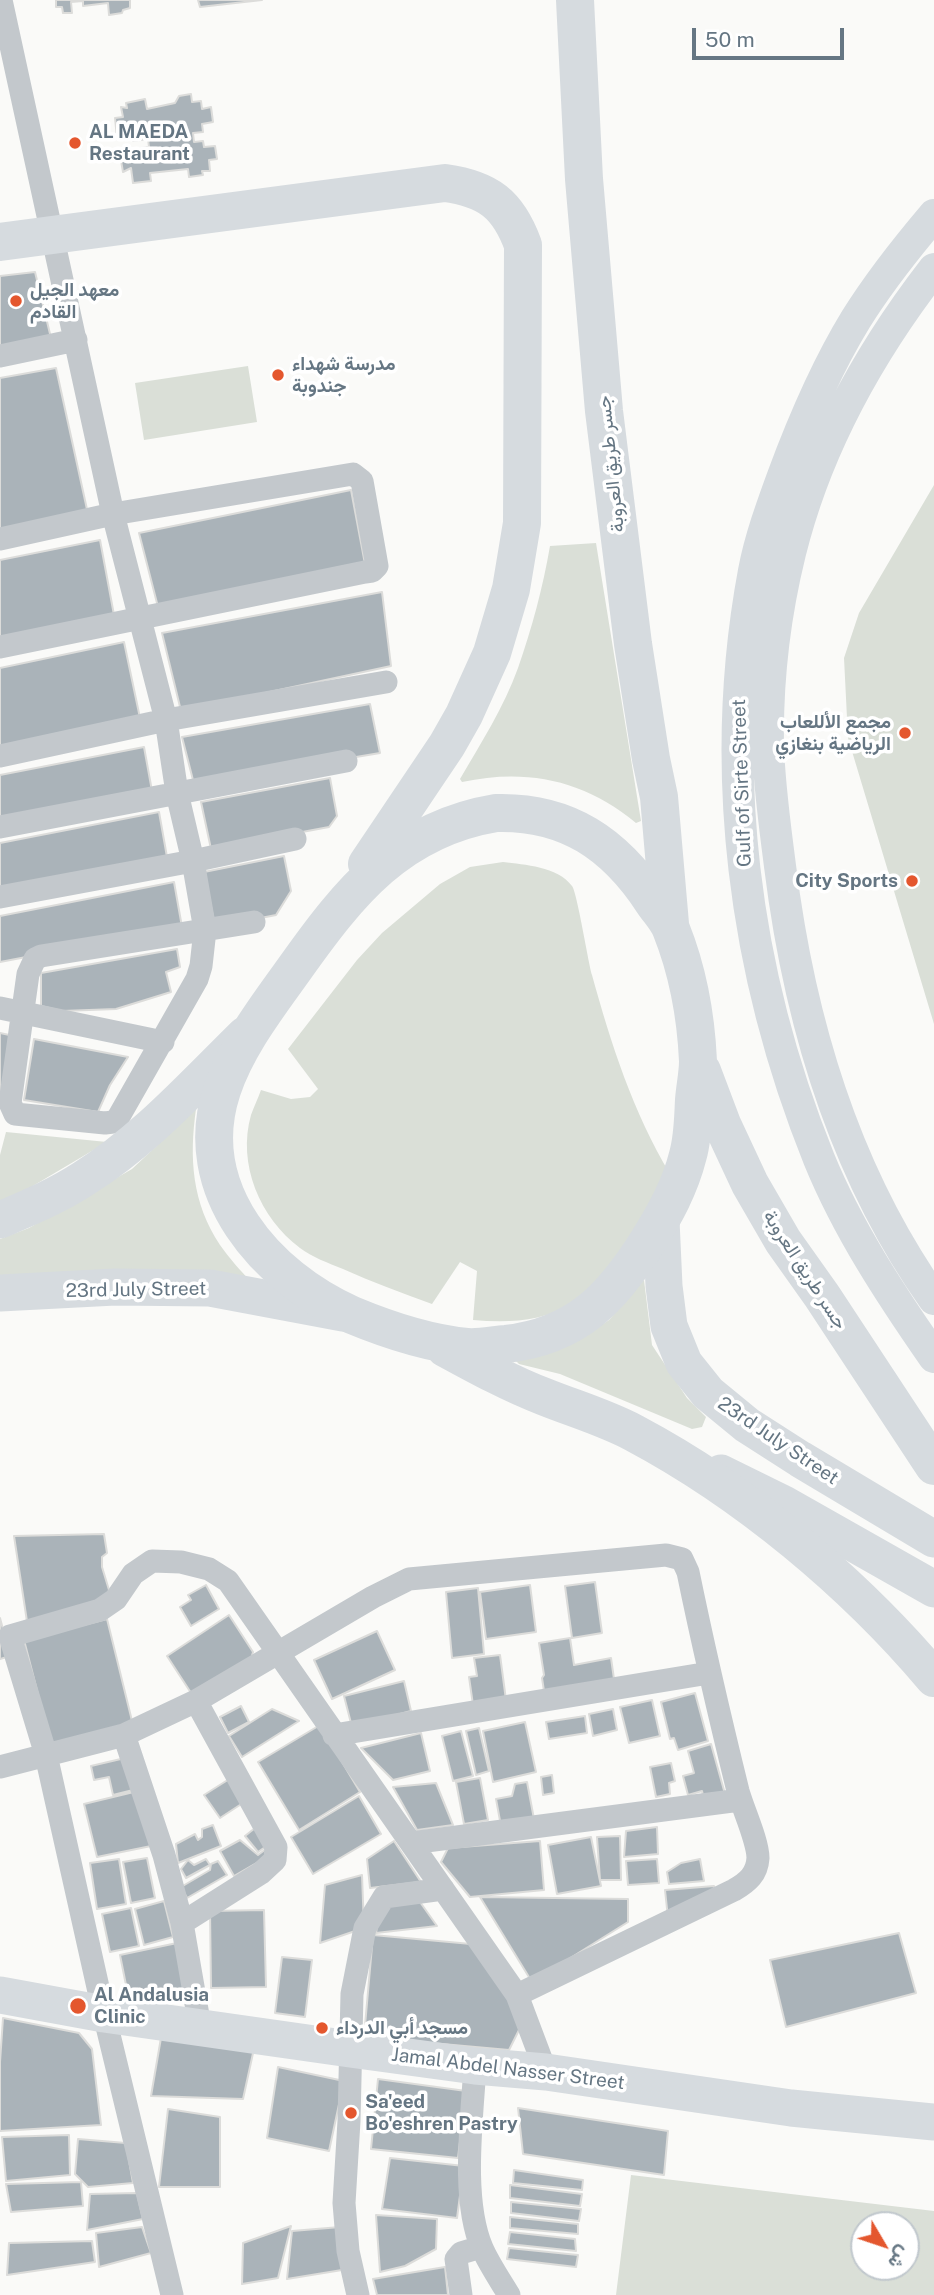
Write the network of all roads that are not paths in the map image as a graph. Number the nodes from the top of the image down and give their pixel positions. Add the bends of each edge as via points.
1 (1, 0) edge
2 (575, 0) edge
3 (934, 215) edge
4 (53, 236) junction
5 (0, 242) edge
6 (934, 269) edge
7 (76, 340) junction
8 (0, 356) edge
9 (113, 514) junction
10 (0, 539) edge
11 (139, 618) junction
12 (0, 647) edge
13 (386, 682) dead end
14 (166, 720) junction
15 (0, 756) edge
16 (346, 761) dead end
17 (177, 793) junction
18 (0, 827) edge
19 (295, 839) dead end
20 (193, 861) junction
21 (0, 897) edge
22 (330, 918) junction
23 (254, 922) dead end
24 (670, 926) junction
25 (205, 930) junction
26 (0, 1008) edge
27 (23, 1012) junction
28 (253, 1027) junction
29 (163, 1042) junction
30 (698, 1062) junction
31 (0, 1220) edge
32 (661, 1220) junction
33 (0, 1293) edge
34 (934, 1299) edge
35 (354, 1315) junction
36 (431, 1341) junction
37 (934, 1357) edge
38 (671, 1455) junction
39 (934, 1466) edge
40 (934, 1539) edge
41 (934, 1589) edge
42 (277, 1654) junction
43 (709, 1673) junction
44 (934, 1678) edge
45 (196, 1702) junction
46 (124, 1735) junction
47 (334, 1735) junction
48 (46, 1755) junction
49 (0, 1767) edge
50 (740, 1800) junction
51 (411, 1843) junction
52 (443, 1889) junction
53 (182, 1923) junction
54 (0, 1995) edge
55 (517, 1995) junction
56 (104, 2014) junction
57 (200, 2027) junction
58 (350, 2049) junction
59 (475, 2066) junction
60 (546, 2072) junction
61 (934, 2122) edge
62 (481, 2247) junction
63 (172, 2295) edge
64 (358, 2295) edge
65 (461, 2295) edge
66 (509, 2295) edge

1 - 4 street
2 - 24 highway, جسر طريق العروبة via 584,179 604,411 633,644 659,797
3 - 37 main road, Gulf of Sirte Street via 856,319 823,379 782,478 754,568 738,702 737,758 741,852 751,924 791,1082 820,1160 852,1226
4 - 5 highway
4 - 7 street
4 - 22 highway via 445,183 487,194 516,225 523,245 522,523 508,600 492,653 464,715
6 - 34 main road, Gulf of Sirte Street via 898,315 860,379 812,483 790,552 778,615 768,744 786,918 824,1077 888,1224
7 - 8 street
7 - 9 street
9 - 10 street
9 - 11 street
9 - 11 street via 352,474 362,481 377,566 372,571
11 - 12 street
11 - 14 street
13 - 14 street
14 - 15 street
14 - 17 street
16 - 17 street
17 - 18 street
17 - 20 street
19 - 20 street
20 - 21 street
20 - 25 street
22 - 24 highway via 374,873 417,839 473,817 519,813 562,823 600,843 631,870
22 - 28 highway
23 - 25 street
24 - 30 highway via 688,988
25 - 27 street via 41,956 28,974
25 - 29 street via 197,979
26 - 27 street
27 - 29 street
27 - 29 street via 10,1103 20,1115 113,1122
28 - 31 main road via 130,1145 83,1179
28 - 35 highway via 218,1107 215,1146 222,1185 241,1225 287,1277 318,1299
30 - 32 highway via 689,1151
30 - 39 highway, جسر طريق العروبة via 750,1184 783,1241
32 - 36 highway via 612,1292 561,1329 519,1342 470,1348
32 - 40 main road, 23rd July Street via 669,1326 684,1363 708,1393 800,1459
33 - 35 main road, 23rd July Street via 210,1288
35 - 36 highway
36 - 38 highway via 505,1380 633,1433
38 - 41 main road via 751,1486
38 - 44 highway via 792,1539 901,1640
42 - 43 street via 410,1578 666,1555 682,1559 688,1572
42 - 45 street
42 - 47 street
42 - 48 street via 228,1581 209,1569 152,1561 133,1574 116,1600 100,1610 10,1636
43 - 47 street
43 - 50 street
45 - 46 street
45 - 53 street via 276,1847 275,1860 261,1873
46 - 48 street
46 - 53 street
47 - 51 street
48 - 49 street
48 - 56 street
50 - 51 street
50 - 55 street via 758,1854 749,1881
51 - 52 street
52 - 55 street
52 - 58 street via 384,1896 373,1912 365,1928 352,1994
53 - 57 street
54 - 56 main road, Jamal Abdel Nasser Street
55 - 60 street
56 - 57 main road, Jamal Abdel Nasser Street
56 - 63 street
57 - 58 main road, Jamal Abdel Nasser Street
58 - 59 main road, Jamal Abdel Nasser Street
58 - 64 street via 344,2203
59 - 60 main road, Jamal Abdel Nasser Street
59 - 62 street via 470,2155 472,2208
60 - 61 main road, Jamal Abdel Nasser Street via 791,2108
62 - 65 street via 461,2252 456,2259
62 - 66 street

